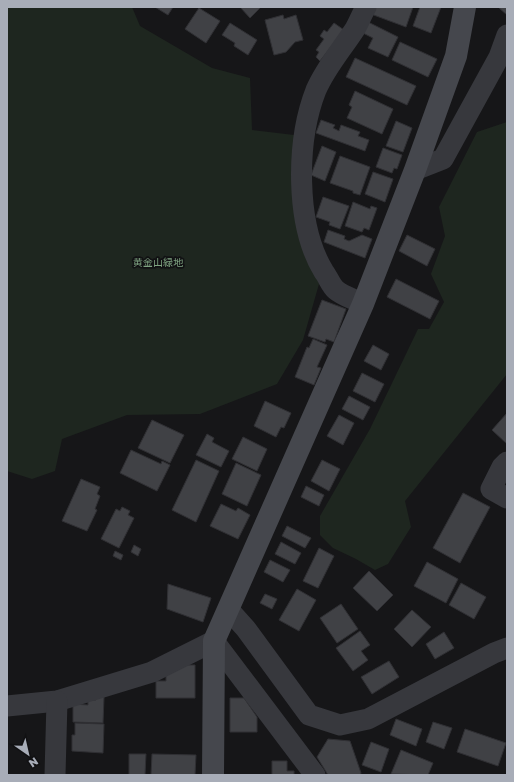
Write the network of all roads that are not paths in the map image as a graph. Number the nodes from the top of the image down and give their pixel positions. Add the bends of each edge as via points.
1 (366, 7) edge
2 (465, 7) edge
3 (507, 35) edge
4 (414, 170) junction
5 (363, 304) junction
6 (507, 462) edge
7 (507, 498) edge
8 (228, 610) junction
9 (214, 641) junction
10 (507, 648) edge
11 (57, 701) junction
12 (7, 706) edge
13 (55, 775) edge
14 (213, 775) edge
15 (314, 775) edge

1 - 5 street via 316,90 306,121 301,161 304,213 310,240 320,266 335,289
2 - 4 street via 456,56
3 - 4 street via 499,57 443,159
4 - 5 street
5 - 8 street
6 - 7 street via 491,489
8 - 9 street
8 - 10 street via 246,629 309,715 340,725 368,719
9 - 11 street via 152,672
9 - 14 street
9 - 15 street
11 - 12 street
11 - 13 street

